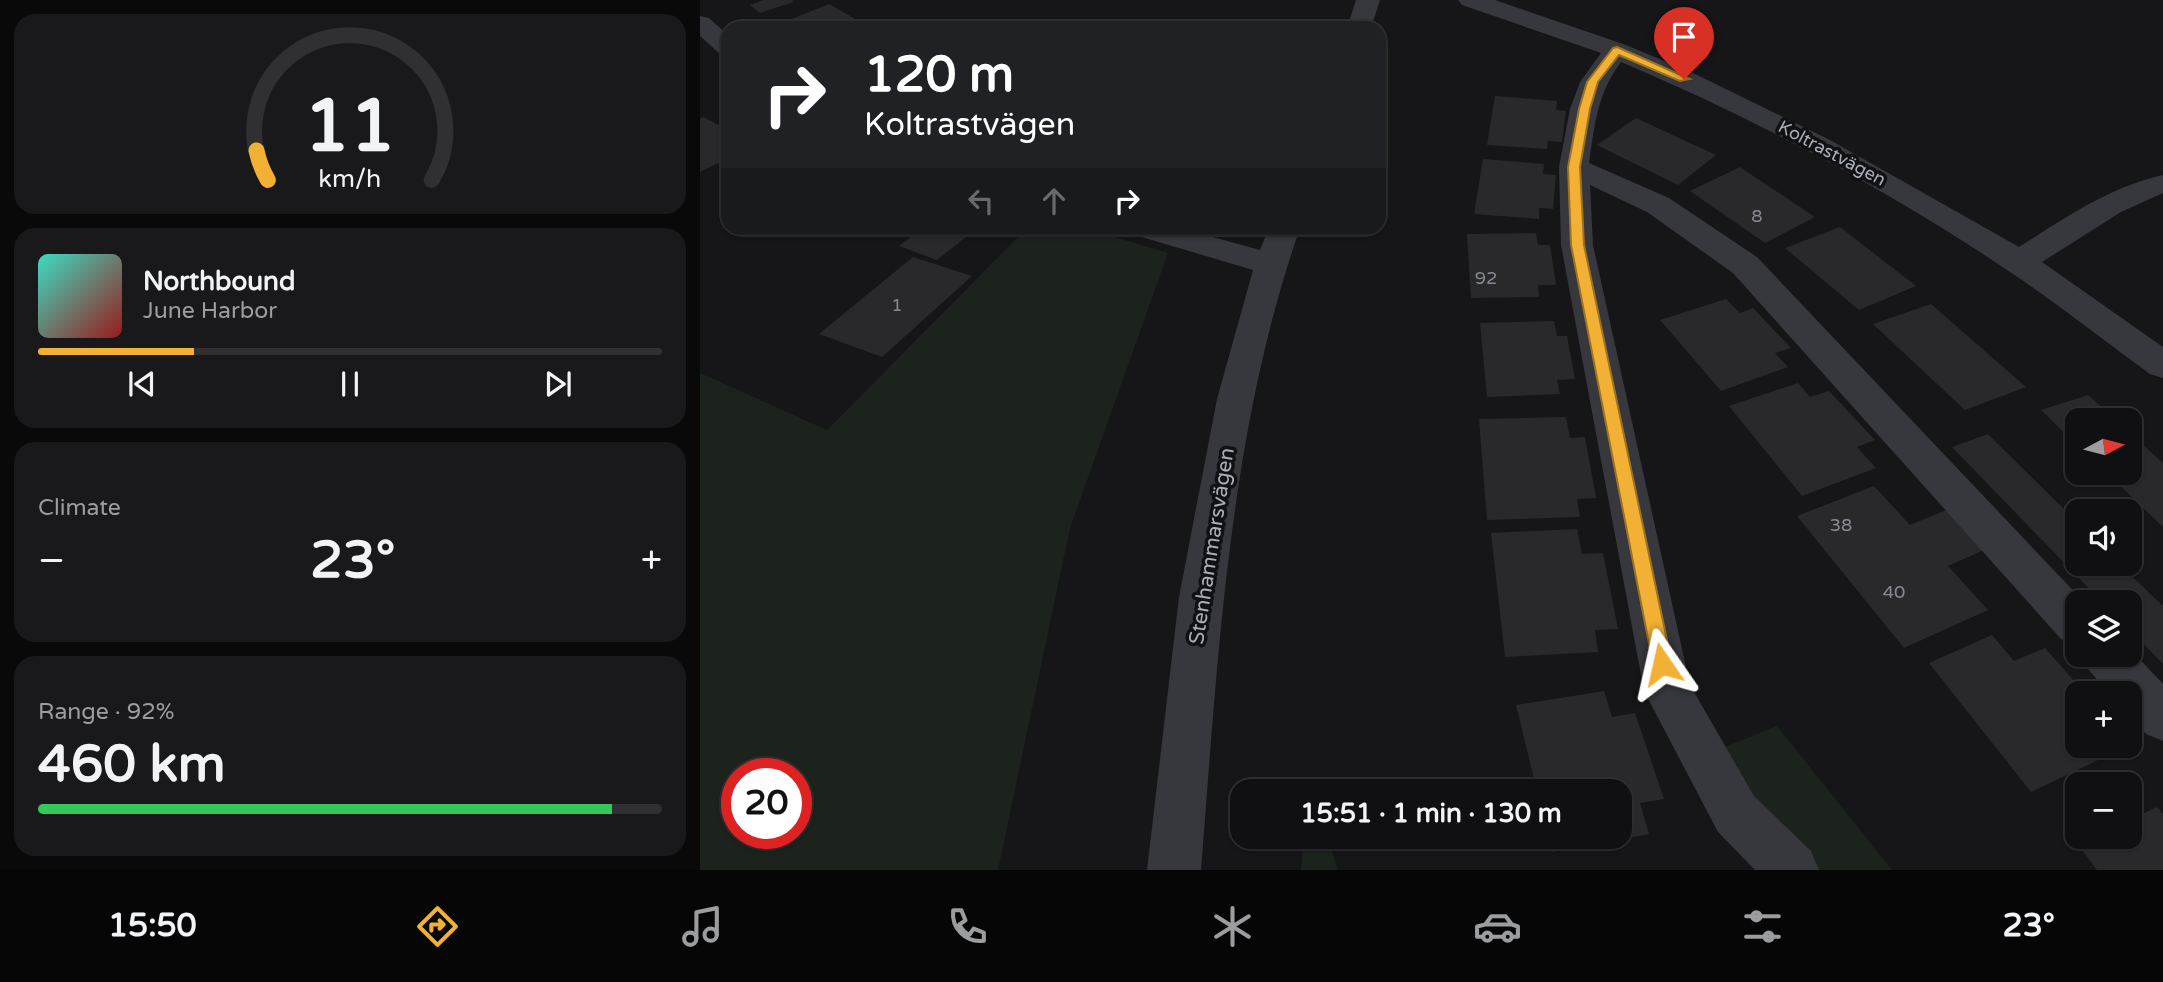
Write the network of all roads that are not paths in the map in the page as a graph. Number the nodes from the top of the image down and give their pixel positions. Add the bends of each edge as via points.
1 (1368, 0) edge
2 (1470, 0) edge
3 (1361, 21) edge
4 (700, 23) edge
5 (721, 42) edge
6 (1617, 50) junction
7 (1574, 167) junction
8 (2163, 184) edge
9 (1197, 235) edge
10 (1277, 246) edge
11 (2019, 262) junction
12 (2163, 365) edge
13 (2065, 612) edge
14 (2116, 667) edge
15 (2163, 718) edge
16 (1174, 870) edge
17 (1792, 870) edge

1 - 3 street
2 - 6 street, Koltrastvägen
4 - 5 street
6 - 7 street via 1593,82
6 - 11 street, Koltrastvägen via 1728,98 1848,161
7 - 13 street via 1658,205 1745,265
7 - 17 street via 1577,245 1668,691 1736,814
8 - 11 street via 2099,213
9 - 10 street
10 - 16 street, Stenhammarsvägen via 1236,399 1201,597
11 - 12 street, Koltrastvägen
14 - 15 street

